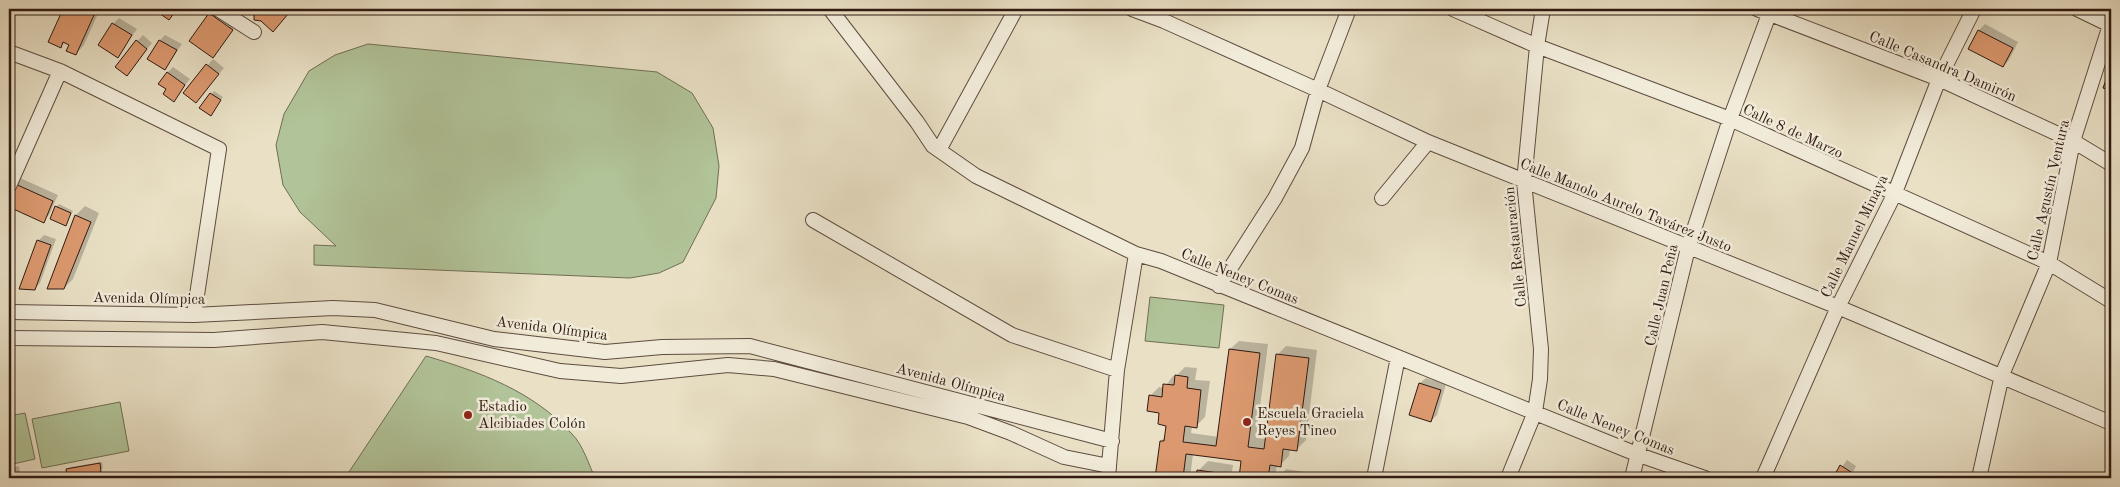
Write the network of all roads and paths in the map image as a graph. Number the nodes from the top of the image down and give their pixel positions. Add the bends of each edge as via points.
1 (218, 9) edge
2 (830, 9) edge
3 (1016, 9) edge
4 (1132, 9) edge
5 (1349, 9) edge
6 (1453, 9) edge
7 (1543, 9) edge
8 (1974, 9) edge
9 (2078, 9) edge
10 (1765, 10) edge
11 (2111, 23) edge
12 (254, 32) dead end
13 (1537, 46) junction
14 (9, 52) edge
15 (60, 71) junction
16 (1939, 78) junction
17 (1318, 90) junction
18 (1730, 119) junction
19 (2074, 141) junction
20 (1428, 142) junction
21 (939, 150) junction
22 (2111, 164) edge
23 (1524, 182) junction
24 (9, 186) edge
25 (1894, 195) junction
26 (1382, 198) dead end
27 (813, 220) dead end
28 (1688, 248) junction
29 (1136, 254) junction
30 (2049, 264) junction
31 (1219, 286) junction
32 (2111, 301) edge
33 (1838, 307) junction
34 (9, 312) edge
35 (194, 315) junction
36 (9, 338) edge
37 (1398, 357) junction
38 (1117, 370) junction
39 (2002, 375) junction
40 (1535, 412) junction
41 (2111, 423) edge
42 (1112, 441) junction
43 (1639, 455) junction
44 (1108, 472) edge
45 (1374, 478) edge
46 (1508, 478) edge
47 (1632, 478) edge
48 (1705, 478) edge
49 (1763, 478) edge
50 (1979, 478) edge

1 - 12 street
2 - 21 street, Calle Neney Comas via 918,122 932,146
3 - 21 street
4 - 17 street, Calle Manolo Aurelo Tavárez Justo
5 - 17 street
6 - 13 street, Calle 8 de Marzo
7 - 13 street, Calle Restauración
8 - 16 street, Calle Manuel Minaya
9 - 11 street
10 - 16 street, Calle Casandra Damirón
10 - 18 street, Calle Juan Peña
11 - 19 street, Calle Agustín Ventura
13 - 18 street, Calle 8 de Marzo
13 - 23 street, Calle Restauración
14 - 15 street
15 - 24 street
15 - 35 street via 219,149
16 - 19 street, Calle Casandra Damirón
16 - 25 street, Calle Manuel Minaya
17 - 20 street, Calle Manolo Aurelo Tavárez Justo
17 - 31 street via 1302,148 1276,198
18 - 25 street, Calle 8 de Marzo
18 - 28 street, Calle Juan Peña
19 - 22 street, Calle Casandra Damirón
19 - 30 street, Calle Agustín Ventura
20 - 23 street, Calle Manolo Aurelo Tavárez Justo
20 - 26 street
21 - 29 street, Calle Neney Comas via 976,176
23 - 28 street, Calle Manolo Aurelo Tavárez Justo
23 - 40 street, Calle Restauración via 1541,349
25 - 30 street, Calle 8 de Marzo
25 - 33 street, Calle Manuel Minaya
27 - 38 street via 1012,335
28 - 33 street, Calle Manolo Aurelo Tavárez Justo
28 - 43 street, Calle Juan Peña
29 - 31 street, Calle Neney Comas via 1162,261
29 - 38 street
30 - 32 street, Calle 8 de Marzo
30 - 39 street, Calle Agustín Ventura
31 - 37 street, Calle Neney Comas
33 - 39 street, Calle Manolo Aurelo Tavárez Justo
33 - 49 street, Calle Manuel Minaya
34 - 35 street, Avenida Olímpica
35 - 42 street, Avenida Olímpica via 342,308 375,310 494,339 606,352 662,347 750,346
36 - 44 street via 214,340 322,332 436,343 560,371 612,376 728,365 774,369 968,417
37 - 40 street, Calle Neney Comas
37 - 45 street
38 - 42 street
39 - 41 street, Calle Manolo Aurelo Tavárez Justo
39 - 50 street, Calle Agustín Ventura
40 - 43 street, Calle Neney Comas
40 - 46 street, Calle Restauración
42 - 44 street
43 - 47 street, Calle Juan Peña
43 - 48 street, Calle Neney Comas

